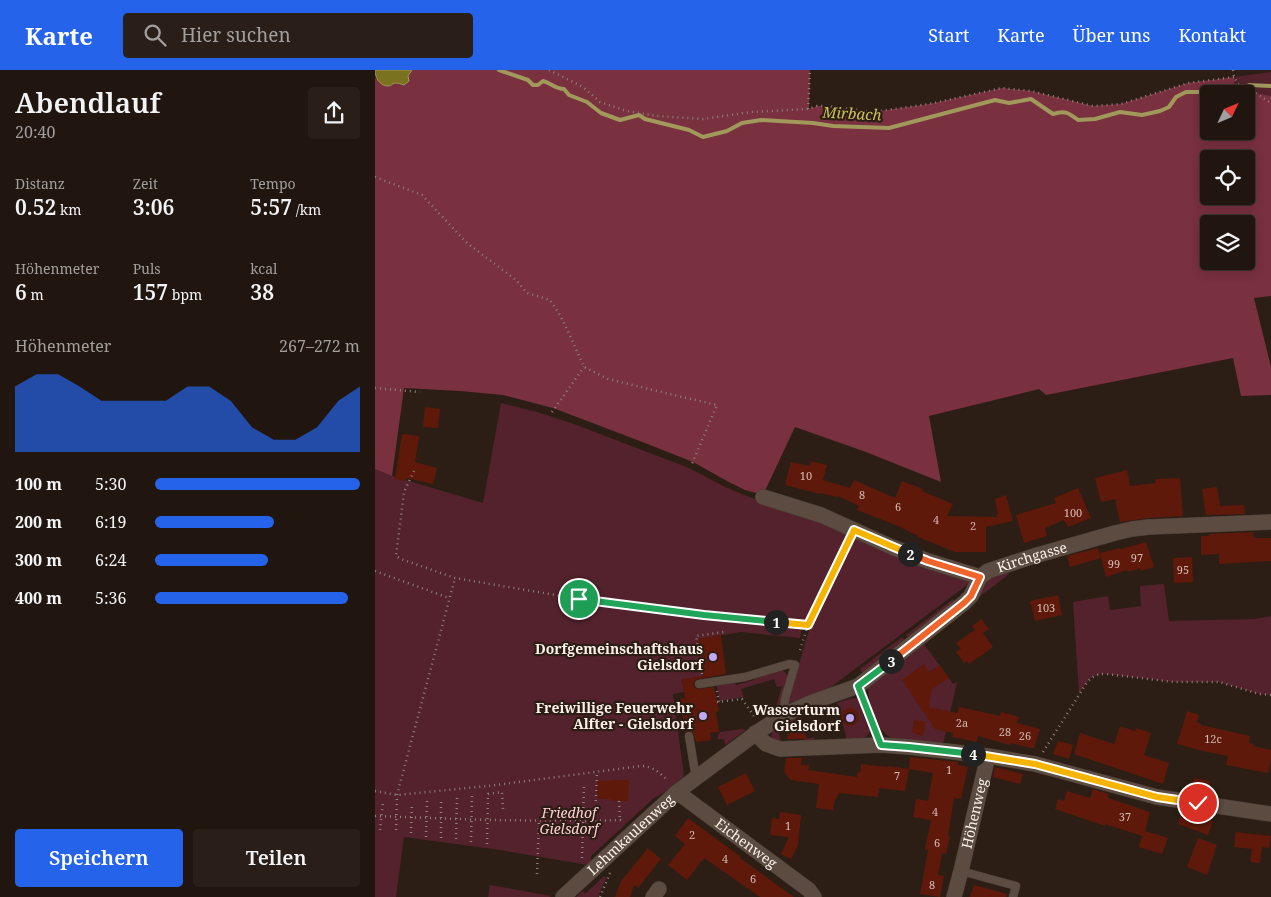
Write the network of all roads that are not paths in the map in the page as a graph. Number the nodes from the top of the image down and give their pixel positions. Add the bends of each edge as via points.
1 (763, 497) dead end
2 (1271, 522) edge
3 (980, 577) junction
4 (701, 684) road end
5 (858, 686) junction
6 (784, 715) junction
7 (759, 731) junction
8 (689, 736) dead end
9 (881, 745) junction
10 (988, 756) junction
11 (696, 778) junction
12 (677, 792) junction
13 (1271, 814) edge
14 (961, 871) junction
15 (563, 897) edge
16 (814, 897) edge
17 (953, 897) edge
18 (1013, 897) edge

1 - 3 street via 821,515 892,547
2 - 3 street, Kirchgasse via 1132,529 1034,556 988,571
3 - 5 street, Kirchgasse via 964,603
4 - 6 lane via 795,665
5 - 6 street, Kirchgasse
5 - 9 lane
6 - 7 street, Kirchgasse
7 - 9 street via 766,744 780,749
7 - 11 street, Kirchgasse
8 - 11 lane
9 - 10 street
10 - 13 street via 1035,764 1157,797
10 - 14 street, Höhenweg
11 - 12 street, Lehmkaulenweg
12 - 15 street, Lehmkaulenweg
12 - 16 street, Eichenweg via 809,890
14 - 17 street, Höhenweg
14 - 18 lane via 1016,886

